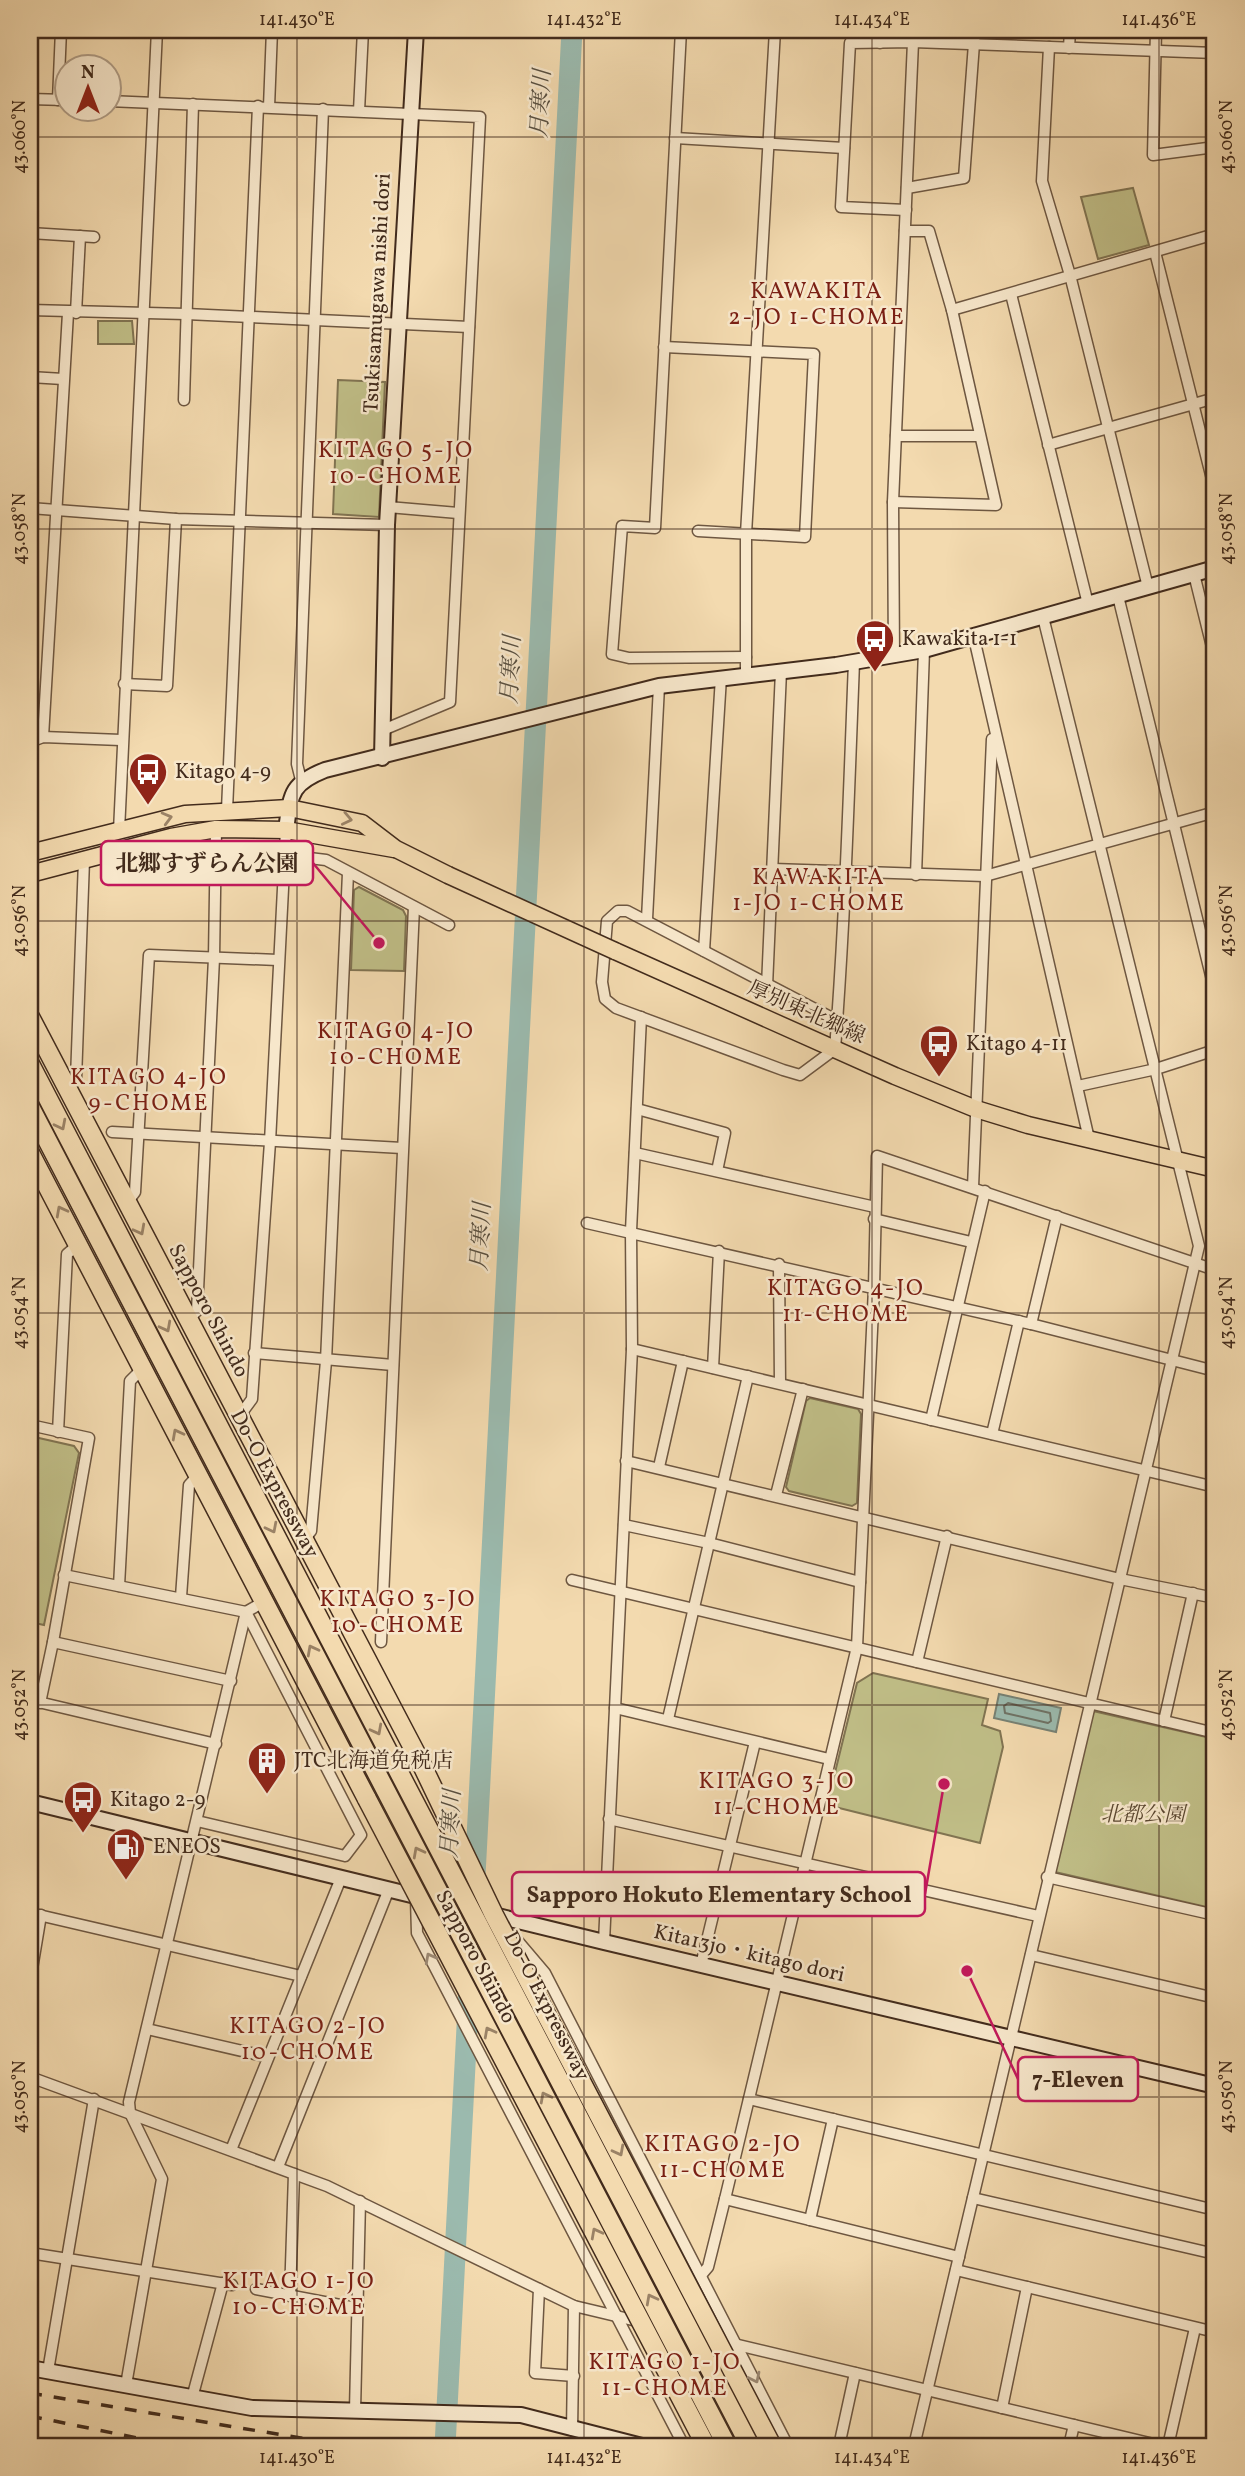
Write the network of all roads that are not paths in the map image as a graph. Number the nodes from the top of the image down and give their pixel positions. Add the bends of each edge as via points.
1 (61, 30) edge
2 (157, 30) edge
3 (272, 30) edge
4 (363, 30) edge
5 (416, 30) edge
6 (681, 30) edge
7 (775, 30) edge
8 (880, 30) edge
9 (975, 30) edge
10 (1070, 30) edge
11 (1156, 30) edge
12 (913, 42) junction
13 (880, 43) junction
14 (974, 44) junction
15 (1049, 47) junction
16 (1069, 48) junction
17 (1155, 51) junction
18 (61, 52) edge
19 (1215, 53) edge
20 (30, 99) edge
21 (52, 100) edge
22 (122, 101) edge
23 (154, 102) junction
24 (193, 104) junction
25 (264, 107) junction
26 (323, 109) junction
27 (359, 111) junction
28 (411, 112) junction
29 (675, 138) junction
30 (768, 144) junction
31 (1215, 147) edge
32 (844, 148) junction
33 (907, 188) junction
34 (906, 210) junction
35 (905, 231) junction
36 (30, 233) edge
37 (1215, 234) edge
38 (80, 236) junction
39 (94, 237) dead end
40 (1155, 252) junction
41 (1070, 275) junction
42 (1011, 294) junction
43 (30, 310) edge
44 (952, 310) junction
45 (72, 313) junction
46 (143, 313) junction
47 (186, 314) junction
48 (247, 316) junction
49 (315, 319) junction
50 (398, 323) junction
51 (469, 327) junction
52 (664, 347) junction
53 (757, 352) junction
54 (30, 376) edge
55 (63, 379) junction
56 (1215, 398) edge
57 (184, 400) dead end
58 (1194, 405) junction
59 (1108, 428) junction
60 (896, 436) junction
61 (979, 436) junction
62 (1048, 445) junction
63 (1215, 491) edge
64 (893, 502) junction
65 (388, 507) junction
66 (30, 508) edge
67 (55, 510) junction
68 (458, 513) junction
69 (132, 515) junction
70 (176, 519) junction
71 (240, 520) junction
72 (306, 521) junction
73 (387, 525) junction
74 (698, 531) dead end
75 (747, 534) junction
76 (1215, 568) edge
77 (1194, 574) junction
78 (1148, 587) junction
79 (1118, 596) junction
80 (1088, 604) junction
81 (1043, 617) junction
82 (974, 638) junction
83 (924, 650) junction
84 (746, 657) junction
85 (894, 657) junction
86 (1215, 659) edge
87 (854, 662) junction
88 (781, 671) junction
89 (746, 674) junction
90 (721, 677) junction
91 (124, 684) junction
92 (659, 686) junction
93 (992, 728) junction
94 (383, 730) junction
95 (43, 737) junction
96 (121, 740) junction
97 (30, 742) edge
98 (382, 758) junction
99 (301, 780) junction
100 (289, 808) junction
101 (227, 810) junction
102 (1215, 811) edge
103 (1174, 823) junction
104 (216, 829) junction
105 (286, 830) junction
106 (119, 831) junction
107 (1100, 846) junction
108 (396, 849) junction
109 (30, 853) edge
110 (284, 855) junction
111 (84, 860) junction
112 (1027, 867) junction
113 (774, 869) junction
114 (348, 873) junction
115 (847, 873) junction
116 (30, 874) edge
117 (916, 875) junction
118 (985, 876) junction
119 (414, 907) junction
120 (647, 919) junction
121 (449, 925) dead end
122 (704, 951) junction
123 (214, 958) junction
124 (278, 960) junction
125 (767, 986) junction
126 (1215, 992) edge
127 (30, 1017) edge
128 (641, 1017) junction
129 (838, 1021) junction
130 (835, 1049) junction
131 (1215, 1051) edge
132 (30, 1064) edge
133 (1156, 1069) junction
134 (1078, 1086) junction
135 (65, 1088) junction
136 (30, 1107) edge
137 (637, 1109) junction
138 (976, 1109) junction
139 (112, 1132) dead end
140 (139, 1133) junction
141 (207, 1138) junction
142 (1089, 1139) junction
143 (270, 1142) junction
144 (335, 1144) junction
145 (402, 1148) junction
146 (30, 1153) edge
147 (635, 1153) junction
148 (1177, 1160) junction
149 (1215, 1169) edge
150 (717, 1171) junction
151 (974, 1187) junction
152 (985, 1191) junction
153 (126, 1204) junction
154 (875, 1207) junction
155 (1056, 1216) junction
156 (874, 1219) junction
157 (587, 1223) dead end
158 (631, 1231) junction
159 (971, 1242) junction
160 (79, 1244) junction
161 (719, 1251) junction
162 (779, 1264) junction
163 (1194, 1264) junction
164 (1215, 1270) edge
165 (874, 1288) junction
166 (958, 1309) junction
167 (187, 1320) junction
168 (1019, 1321) junction
169 (1031, 1324) junction
170 (632, 1349) junction
171 (254, 1353) junction
172 (326, 1361) junction
173 (683, 1361) junction
174 (1171, 1361) junction
175 (393, 1365) junction
176 (143, 1368) junction
177 (713, 1368) junction
178 (1215, 1371) edge
179 (748, 1376) junction
180 (780, 1383) junction
181 (803, 1389) junction
182 (869, 1404) junction
183 (238, 1419) junction
184 (931, 1420) junction
185 (30, 1425) edge
186 (58, 1432) junction
187 (992, 1434) junction
188 (626, 1461) junction
189 (659, 1466) junction
190 (1146, 1471) junction
191 (199, 1474) junction
192 (722, 1483) junction
193 (1215, 1487) edge
194 (776, 1495) junction
195 (864, 1517) junction
196 (624, 1525) junction
197 (947, 1536) junction
198 (302, 1541) junction
199 (709, 1543) junction
200 (64, 1575) junction
201 (1120, 1579) junction
202 (572, 1580) dead end
203 (860, 1582) junction
204 (119, 1586) junction
205 (620, 1592) junction
206 (1193, 1593) junction
207 (181, 1597) junction
208 (1215, 1598) edge
209 (265, 1601) junction
210 (694, 1608) junction
211 (246, 1612) junction
212 (53, 1642) junction
213 (381, 1642) dead end
214 (857, 1647) junction
215 (917, 1662) junction
216 (231, 1681) junction
217 (35, 1702) edge
218 (1090, 1704) junction
219 (615, 1708) junction
220 (668, 1719) junction
221 (1164, 1721) junction
222 (1215, 1733) edge
223 (755, 1742) junction
224 (216, 1744) junction
225 (829, 1759) junction
226 (30, 1802) edge
227 (610, 1819) junction
228 (197, 1821) junction
229 (191, 1842) junction
230 (729, 1847) junction
231 (806, 1866) junction
232 (1047, 1877) junction
233 (341, 1878) junction
234 (389, 1889) junction
235 (416, 1896) junction
236 (30, 1913) edge
237 (41, 1915) junction
238 (494, 1915) junction
239 (1215, 1915) edge
240 (1038, 1916) junction
241 (604, 1942) junction
242 (168, 1946) junction
243 (1031, 1955) junction
244 (701, 1965) junction
245 (301, 1976) junction
246 (30, 1981) edge
247 (778, 1983) junction
248 (1215, 1998) edge
249 (148, 2029) junction
250 (1011, 2037) junction
251 (268, 2057) junction
252 (30, 2077) edge
253 (1215, 2086) edge
254 (94, 2099) junction
255 (749, 2099) junction
256 (130, 2113) junction
257 (833, 2119) junction
258 (231, 2150) junction
259 (983, 2155) junction
260 (278, 2166) junction
261 (294, 2174) junction
262 (973, 2198) junction
263 (725, 2199) junction
264 (360, 2201) junction
265 (1215, 2210) edge
266 (810, 2220) junction
267 (30, 2253) edge
268 (1215, 2254) edge
269 (959, 2257) junction
270 (69, 2259) junction
271 (956, 2270) junction
272 (145, 2273) junction
273 (702, 2274) junction
274 (1027, 2287) junction
275 (256, 2289) dead end
276 (540, 2289) junction
277 (290, 2296) junction
278 (574, 2306) junction
279 (356, 2308) junction
280 (616, 2316) junction
281 (1195, 2328) junction
282 (1215, 2332) edge
283 (738, 2344) junction
284 (30, 2368) edge
285 (48, 2371) junction
286 (855, 2373) junction
287 (574, 2376) junction
288 (126, 2385) junction
289 (928, 2391) junction
290 (192, 2398) junction
291 (1002, 2409) junction
292 (355, 2410) junction
293 (1074, 2425) junction
294 (572, 2430) junction
295 (642, 2446) edge
296 (681, 2446) edge
297 (706, 2446) edge
298 (727, 2446) edge
299 (750, 2446) edge
300 (772, 2446) edge
301 (788, 2446) edge
302 (839, 2446) edge
303 (914, 2446) edge
304 (1069, 2446) edge
305 (1161, 2446) edge
306 (1168, 2446) edge

1 - 18 street
2 - 23 street
3 - 25 street
4 - 27 street
5 - 28 street, Tsukisamugawa nishi dori
6 - 29 street
7 - 30 street
8 - 13 street
9 - 14 street
10 - 16 street
11 - 17 street
12 - 13 street
12 - 14 street
12 - 33 street
13 - 32 street via 850,43
14 - 15 street
14 - 33 street via 964,178
15 - 16 street
15 - 41 street via 1042,181
16 - 17 street
17 - 19 street
17 - 31 street via 1153,155
20 - 21 street
22 - 23 street
23 - 24 street
23 - 46 street
24 - 25 street
24 - 47 street
25 - 26 street
25 - 48 street
26 - 27 street
26 - 49 street
27 - 28 street
28 - 50 street, Tsukisamugawa nishi dori
28 - 51 street via 480,117
29 - 30 street
29 - 52 street
30 - 32 street
30 - 53 street
32 - 34 street via 841,207
33 - 34 street
34 - 35 street
35 - 44 street via 929,231
35 - 60 street
36 - 38 street
37 - 40 street
38 - 39 street
38 - 45 street
40 - 41 street
40 - 58 street
41 - 42 street
41 - 59 street
42 - 44 street
42 - 62 street
43 - 45 street
44 - 61 street
45 - 46 street
45 - 55 street
46 - 47 street
46 - 69 street
47 - 48 street
47 - 57 street
48 - 49 street
48 - 71 street
49 - 50 street
49 - 72 street
50 - 51 street
50 - 65 street, Tsukisamugawa nishi dori
51 - 68 street
52 - 53 street
52 - 84 street via 655,528 622,526 612,654 629,658
53 - 75 street
53 - 75 street via 814,354 805,537
54 - 55 street
55 - 67 street
56 - 58 street
58 - 59 street
58 - 63 street
59 - 62 street
59 - 78 street
60 - 61 street
60 - 64 street
61 - 64 street via 996,505
62 - 80 street
64 - 85 street
65 - 68 street
65 - 73 street, Tsukisamugawa nishi dori
66 - 67 street
67 - 69 street
67 - 95 street
68 - 94 street via 450,702
69 - 70 street
69 - 91 street
70 - 71 street
70 - 91 street via 167,685
71 - 72 street
71 - 101 street
72 - 73 street
72 - 99 street via 297,764
73 - 94 street, Tsukisamugawa nishi dori
74 - 75 street
75 - 84 street
76 - 77 street
77 - 78 street
77 - 86 street
78 - 79 street
79 - 80 street
79 - 103 street
80 - 81 street
81 - 82 street
81 - 107 street
82 - 83 street
82 - 93 street
83 - 85 street
83 - 117 street
84 - 89 street
85 - 87 street
87 - 88 street
87 - 115 street
88 - 89 street
88 - 113 street
89 - 90 street
90 - 92 street
90 - 122 street
91 - 96 street
92 - 98 street
92 - 120 street
93 - 112 street
93 - 118 street
94 - 98 street, Tsukisamugawa nishi dori
95 - 96 street
95 - 97 street
96 - 106 street
98 - 99 street
99 - 100 street
100 - 101 main road, 厚別東北郷線
100 - 105 street
100 -> 108 main road, 厚別東北郷線 via 362,823
106 -> 101 main road, 厚別東北郷線 via 184,814
102 - 103 street
103 - 107 street
103 - 126 street
104 - 105 main road, 厚別東北郷線
104 - 111 main road, 厚別東北郷線
104 - 123 street
105 - 108 main road, 厚別東北郷線
105 - 110 street
106 - 109 main road, 厚別東北郷線
107 - 112 street
107 - 133 street
108 - 130 main road, 厚別東北郷線, bridge
110 - 114 street via 326,860
110 - 124 street
111 - 116 main road, 厚別東北郷線
111 - 135 street via 76,1079
112 - 118 street
112 - 134 street
113 - 115 street
113 - 125 street
114 - 119 street
114 - 144 street
115 - 117 street
115 - 129 street
117 - 118 street
118 - 138 street
119 - 121 street
119 - 145 street
120 - 122 street
120 - 128 street via 627,911 607,920 602,982 605,999
122 - 125 street
123 - 124 street
123 - 140 street via 149,956
123 - 141 street
124 - 143 street
125 - 129 street
127 - 135 highway, Sapporo Shindo
128 - 130 street via 800,1075
128 - 137 street
129 - 130 street
130 - 138 main road, 厚別東北郷線
131 - 133 street
132 -> 299 highway, Do-O Expressway, bridge
133 - 134 street
133 - 148 street
134 - 142 street
135 - 153 highway, Sapporo Shindo
298 -> 136 highway, Do-O Expressway, bridge
137 - 147 street
137 - 150 street via 725,1133
138 - 142 main road, 厚別東北郷線
138 - 151 street
139 - 140 street
140 - 141 street
140 - 153 street via 135,1192
141 - 143 street
141 - 167 street via 197,1311
142 - 148 main road, 厚別東北郷線
143 - 144 street
143 - 171 street
144 - 145 street
144 - 172 street
145 - 175 street
160 -> 146 highway, Sapporo Shindo
147 - 150 street
147 - 158 street
148 - 149 main road, 厚別東北郷線
148 - 163 street via 1199,1246
150 - 154 street
151 - 152 street
151 - 154 street via 877,1156
152 - 155 street
152 - 159 street
153 -> 167 highway, Sapporo Shindo
154 - 156 street
155 - 163 street
155 - 169 street
156 - 159 street
156 - 165 street
157 - 158 street
158 - 161 street
158 - 170 street
159 - 166 street
160 - 176 highway, Sapporo Shindo
160 - 186 street via 67,1254
161 - 162 street
161 - 177 street
162 - 165 street
162 - 180 street
163 - 164 street
163 - 174 street
165 - 166 street
165 - 182 street
166 - 168 street
166 - 184 street
167 - 183 highway, Sapporo Shindo
168 - 169 street
168 - 187 street
169 - 174 street
170 - 173 street
170 - 188 street
171 - 172 street
171 - 183 street via 252,1399
172 - 175 street
172 - 198 street via 311,1531
173 - 177 street
173 - 189 street
174 - 178 street
174 - 190 street
175 - 213 street
191 -> 176 highway, Sapporo Shindo
176 - 204 street via 131,1381
177 - 179 street
179 - 180 street
179 - 192 street
180 - 181 street
181 - 182 street
181 - 194 street
182 - 184 street
182 - 195 street
183 - 198 highway, Sapporo Shindo
184 - 187 street
185 - 186 street
186 - 200 street via 89,1438
187 - 190 street
188 - 189 street
188 - 196 street
189 - 192 street
190 - 193 street
190 - 201 street
191 - 207 street via 189,1485
191 - 209 highway, Sapporo Shindo
192 - 194 street
192 - 199 street
194 - 195 street
195 - 197 street
195 - 203 street
196 - 199 street
196 - 205 street
197 - 201 street
197 - 215 street
198 - 238 highway, Sapporo Shindo, bridge via 421,1763
199 - 203 street
199 - 210 street
200 - 204 street
200 - 212 street
201 - 206 street
201 - 218 street
202 - 205 street
203 - 214 street
204 - 207 street
205 - 210 street
205 - 219 street
206 - 208 street
206 - 221 street
207 - 211 street
209 - 211 street
209 - 235 highway, Sapporo Shindo, bridge
210 - 214 street
210 - 220 street
211 - 216 street
211 - 228 street via 361,1835 345,1856
212 - 216 street
212 - 217 street
214 - 215 street
214 - 225 street
215 - 218 street
216 - 224 street
217 - 224 street
218 - 221 street
218 - 232 street
219 - 220 street
219 - 227 street
220 - 223 street
221 - 222 street
223 - 225 street
223 - 230 street
224 - 228 street
225 - 231 street
226 - 229 street, Kita13jo・kitago dori
227 - 230 street
227 - 241 street
228 - 229 street
229 - 233 street, Kita13jo・kitago dori
229 - 242 street
230 - 231 street
230 - 244 street
231 - 240 street
231 - 247 street
232 - 239 street
232 - 240 street
233 - 234 street, Kita13jo・kitago dori
233 - 245 street
234 - 235 street, Kita13jo・kitago dori
234 - 260 street
235 - 238 street, Kita13jo・kitago dori, bridge
280 -> 235 street via 417,1933
297 -> 235 highway, Sapporo Shindo, bridge
236 - 237 street
237 - 242 street
237 - 246 street
238 - 241 street, Kita13jo・kitago dori
238 - 273 street via 545,1973
238 -> 300 highway, Sapporo Shindo, bridge
240 - 243 street
241 - 244 street, Kita13jo・kitago dori
242 - 245 street
242 - 249 street
243 - 248 street
243 - 250 street
244 - 247 street, Kita13jo・kitago dori
245 - 251 street
247 - 250 street, Kita13jo・kitago dori
247 - 255 street
249 - 251 street
249 - 256 street
250 - 253 street, Kita13jo・kitago dori
250 - 259 street
251 - 258 street
252 - 254 street
254 - 256 street
254 - 270 street
255 - 257 street
255 - 263 street
256 - 258 street
256 - 272 street via 162,2179
257 - 259 street
257 - 266 street
258 - 260 street
259 - 262 street
259 - 265 street
260 - 261 street
261 - 264 street
261 - 277 street
262 - 268 street
262 - 269 street
263 - 266 street
263 - 273 street via 708,2267
264 - 276 street
264 - 279 street
266 - 269 street
267 - 270 street
269 - 271 street
270 - 272 street
270 - 285 street
271 - 274 street
271 - 289 street
272 - 288 street
272 - 290 street via 227,2284
273 - 283 street
274 - 281 street
274 - 291 street
275 - 277 street
276 - 278 street
276 - 287 street via 535,2373
277 - 279 street
278 - 280 street
278 - 287 street
279 - 292 street
280 - 283 street
280 - 296 street
281 - 282 street
281 - 306 street
283 - 286 street
283 -> 301 street
284 - 285 street
285 - 288 street
286 - 289 street
286 - 302 street
287 - 294 street
288 - 290 street
289 - 291 street
289 - 303 street
290 - 292 street via 252,2408
291 - 293 street
292 - 294 street via 521,2414
293 - 304 street
293 - 305 street
294 - 295 street

